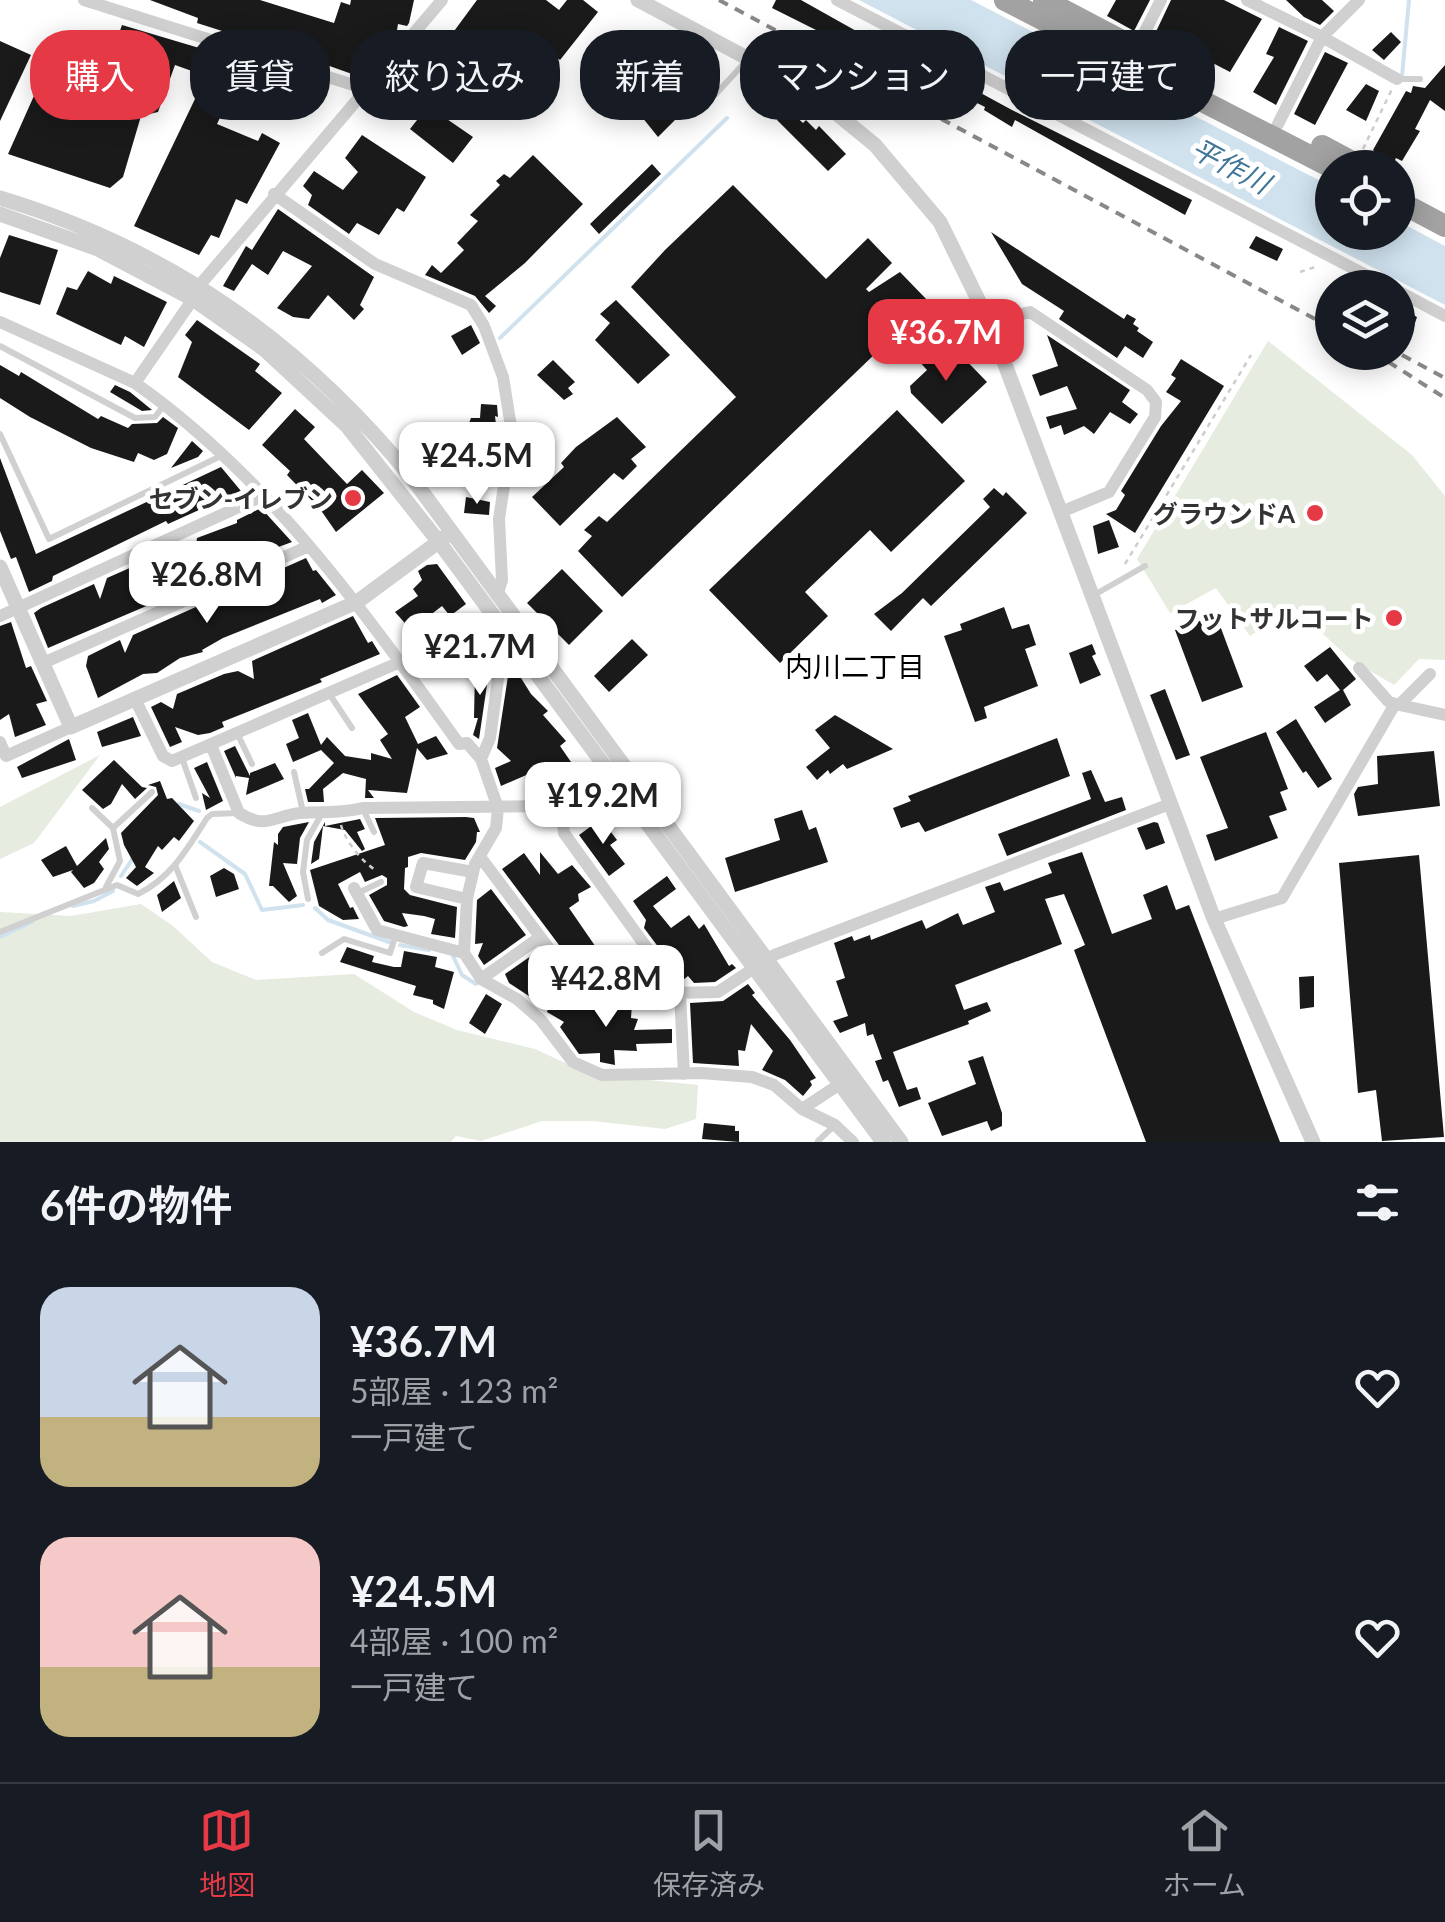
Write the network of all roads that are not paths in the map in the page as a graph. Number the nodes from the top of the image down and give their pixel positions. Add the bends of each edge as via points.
1 (84, 0) edge
2 (442, 0) edge
3 (638, 0) edge
4 (837, 0) edge
5 (1006, 0) edge
6 (1044, 0) edge
7 (1160, 0) edge
8 (1249, 0) edge
9 (1359, 0) edge
10 (416, 30) edge
11 (1074, 30) edge
12 (1091, 30) edge
13 (1145, 30) edge
14 (1322, 37) junction
15 (740, 53) edge
16 (740, 68) edge
17 (1397, 79) joint
18 (1420, 79) dead end
19 (350, 84) edge
20 (720, 90) edge
21 (1215, 95) edge
22 (1215, 98) edge
23 (350, 107) edge
24 (845, 120) edge
25 (1278, 124) junction
26 (1318, 150) edge
27 (1323, 150) edge
28 (274, 194) junction
29 (1415, 195) edge
30 (0, 198) edge
31 (1415, 210) edge
32 (1445, 210) edge
33 (0, 214) edge
34 (1445, 226) edge
35 (1357, 270) edge
36 (196, 292) junction
37 (1415, 300) edge
38 (1445, 316) edge
39 (0, 322) edge
40 (989, 322) junction
41 (0, 346) edge
42 (136, 383) junction
43 (165, 404) junction
44 (0, 434) edge
45 (224, 454) junction
46 (265, 495) junction
47 (1061, 512) junction
48 (445, 537) junction
49 (309, 546) junction
50 (1145, 566) dead end
51 (0, 567) edge
52 (1093, 595) junction
53 (497, 596) junction
54 (357, 602) junction
55 (18, 608) junction
56 (0, 616) edge
57 (524, 645) junction
58 (42, 662) junction
59 (400, 662) junction
60 (1359, 668) dead end
61 (1430, 674) dead end
62 (330, 694) junction
63 (136, 699) junction
64 (1397, 704) junction
65 (1445, 715) edge
66 (71, 726) junction
67 (352, 728) dead end
68 (237, 734) junction
69 (0, 742) edge
70 (212, 745) junction
71 (182, 757) junction
72 (480, 760) junction
73 (252, 764) dead end
74 (614, 766) junction
75 (294, 772) dead end
76 (152, 792) dead end
77 (196, 798) dead end
78 (1170, 804) junction
79 (561, 806) junction
80 (92, 808) dead end
81 (362, 808) junction
82 (498, 808) junction
83 (239, 813) junction
84 (303, 813) junction
85 (321, 814) junction
86 (113, 828) junction
87 (374, 832) dead end
88 (481, 858) junction
89 (175, 865) junction
90 (473, 872) junction
91 (381, 882) road end
92 (106, 888) junction
93 (355, 891) joint
94 (467, 899) junction
95 (308, 900) dead end
96 (196, 917) dead end
97 (1214, 920) junction
98 (0, 929) edge
99 (395, 937) junction
100 (539, 938) junction
101 (464, 953) junction
102 (322, 954) dead end
103 (760, 964) junction
104 (481, 979) junction
105 (680, 994) junction
106 (684, 1074) junction
107 (846, 1080) junction
108 (802, 1109) junction
109 (872, 1116) junction
110 (834, 1125) junction
111 (851, 1139) edge
112 (818, 1141) edge
113 (883, 1142) edge
114 (901, 1142) edge
115 (1313, 1142) edge

1 - 19 street
2 - 10 street
3 - 15 street
4 - 35 street
5 - 11 highway
6 - 12 highway
7 - 13 street
8 - 14 street
9 - 14 street
14 - 17 street
14 - 25 street
16 - 20 lane
17 - 18 lane
21 - 25 highway
22 - 26 highway
23 - 28 street
24 - 40 street via 875,145 940,222
25 - 27 highway
28 - 36 street
28 - 53 street via 374,264 471,306 484,326 503,377 512,433 499,519
29 - 32 highway
30 - 36 street via 127,246
31 - 34 highway
33 - 36 street
36 - 42 street
36 - 48 street via 247,317 330,388 379,438
37 - 38 street
39 - 42 street
40 - 47 street
40 - 47 street via 1030,312 1156,402 1155,417 1108,492
41 - 43 lane via 135,418 155,417
42 - 43 street
43 - 45 street
44 - 45 lane via 49,539
45 - 46 street
46 - 49 street
46 - 55 street
47 - 52 street
48 - 53 street
48 - 54 street
48 - 57 street
49 - 54 street
49 - 58 street
50 - 52 lane
51 - 55 street
52 - 78 street
53 - 57 street
54 - 59 street
54 - 63 street
55 - 56 street
55 - 58 street
57 - 72 street via 500,664 490,738
57 - 74 street
58 - 66 street
59 - 62 street
59 - 72 street via 459,744 467,743
60 - 64 street
61 - 64 street
62 - 67 lane
62 - 68 street
63 - 66 street
63 - 71 street via 163,756
64 - 65 street
64 - 97 street via 1282,898
66 - 69 street via 6,756
68 - 70 street
68 - 73 lane
70 - 71 street
70 - 83 street
71 - 77 lane
72 - 82 street
74 - 79 street
74 - 103 street
75 - 84 lane
76 - 86 lane
78 - 97 street
78 - 103 street
79 - 82 street
79 - 105 street via 564,833
80 - 86 lane
81 - 82 street
81 - 85 street
81 - 87 lane
82 - 88 street
83 - 84 street via 269,822
83 - 89 lane via 207,818
84 - 85 street
85 - 95 lane via 307,840
86 - 92 lane via 120,861
88 - 90 street
88 - 100 street
89 - 92 lane via 138,894
89 - 96 lane
90 - 94 street
90 - 94 street via 423,862 416,887
91 - 93 lane
92 - 98 lane
93 - 99 street via 377,930
94 - 101 street
97 - 115 street
99 - 101 street
99 - 102 lane via 390,953 344,939
100 - 104 street
100 - 105 street via 584,996
101 - 104 street
103 - 105 street via 718,992
103 - 107 street
104 - 106 street via 517,998 572,1062 602,1074
105 - 106 street
106 - 108 street via 752,1077 774,1085
107 - 108 street
107 - 109 street
108 - 110 street
109 - 111 street
109 - 113 street
109 - 114 street
110 - 111 street
110 - 112 lane

